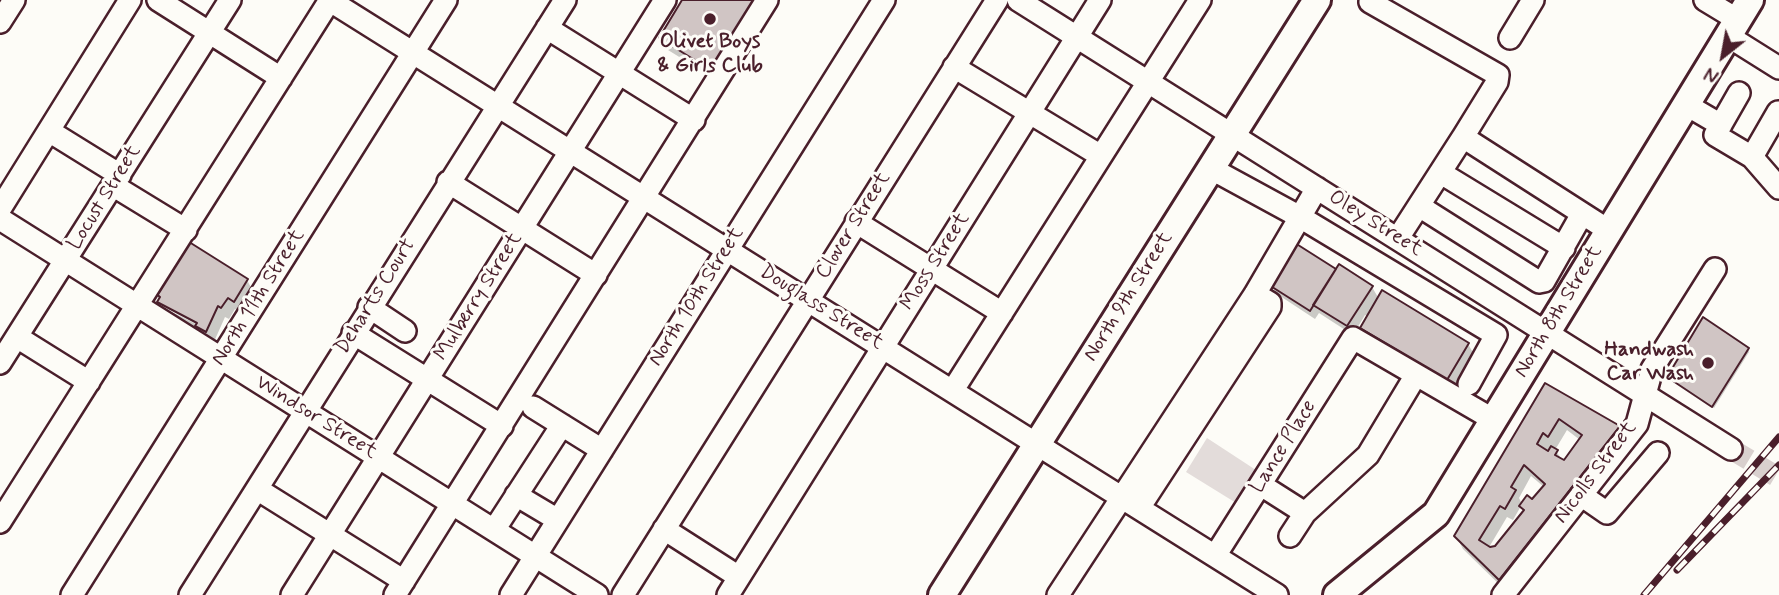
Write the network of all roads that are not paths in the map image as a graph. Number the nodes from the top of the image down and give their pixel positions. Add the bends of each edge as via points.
1 (14, 0) edge
2 (130, 0) edge
3 (158, 0) edge
4 (230, 0) edge
5 (330, 0) edge
6 (446, 0) edge
7 (565, 0) edge
8 (665, 0) edge
9 (766, 0) edge
10 (884, 0) edge
11 (997, 0) edge
12 (1018, 0) edge
13 (1100, 0) edge
14 (1317, 0) edge
15 (1534, 0) edge
16 (1705, 0) edge
17 (1196, 1) edge
18 (1370, 2) dead end
19 (1738, 19) edge
20 (0, 22) edge
21 (547, 28) junction
22 (209, 33) junction
23 (1077, 37) junction
24 (1510, 38) dead end
25 (413, 53) junction
26 (954, 67) junction
27 (1779, 68) edge
28 (619, 74) junction
29 (281, 78) junction
30 (1148, 82) junction
31 (1739, 93) dead end
32 (1685, 104) junction
33 (497, 105) junction
34 (1778, 113) edge
35 (1028, 114) junction
36 (694, 120) junction
37 (1721, 125) junction
38 (49, 131) junction
39 (1231, 134) junction
40 (1463, 137) junction
41 (570, 151) junction
42 (1101, 156) junction
43 (1752, 158) junction
44 (1210, 168) junction
45 (1441, 173) junction
46 (117, 181) junction
47 (448, 182) junction
48 (1317, 188) junction
49 (1779, 188) edge
50 (645, 197) junction
51 (1419, 206) junction
52 (0, 209) edge
53 (1582, 214) junction
54 (1300, 217) junction
55 (0, 219) edge
56 (856, 222) junction
57 (522, 228) junction
58 (186, 230) junction
59 (1608, 230) junction
60 (1404, 242) junction
61 (1564, 248) junction
62 (727, 249) junction
63 (66, 260) junction
64 (931, 269) junction
65 (1715, 269) dead end
66 (1395, 273) junction
67 (596, 275) junction
68 (807, 299) junction
69 (138, 306) junction
70 (369, 307) junction
71 (1002, 313) junction
72 (405, 331) dead end
73 (1548, 332) junction
74 (353, 333) junction
75 (10, 338) edge
76 (883, 346) junction
77 (221, 358) junction
78 (0, 363) edge
79 (1416, 375) junction
80 (428, 379) junction
81 (89, 382) junction
82 (1469, 384) dead end
83 (953, 390) junction
84 (1645, 394) junction
85 (534, 407) dead end
86 (305, 411) junction
87 (1494, 420) junction
88 (562, 425) junction
89 (502, 426) junction
90 (1037, 443) junction
91 (1731, 449) tunnel mouth
92 (602, 450) junction
93 (1658, 453) dead end
94 (380, 458) junction
95 (1261, 485) junction
96 (257, 489) junction
97 (516, 495) junction
98 (1581, 495) junction
99 (1130, 503) junction
100 (453, 504) junction
101 (1306, 513) junction
102 (558, 520) junction
103 (0, 522) edge
104 (664, 529) junction
105 (494, 530) junction
106 (331, 535) junction
107 (1290, 536) dead end
108 (536, 556) junction
109 (1215, 556) junction
110 (733, 586) edge
111 (399, 588) edge
112 (72, 595) edge
113 (190, 595) edge
114 (292, 595) edge
115 (511, 595) edge
116 (597, 595) edge
117 (623, 595) edge
118 (942, 595) edge
119 (1058, 595) edge
120 (1277, 595) edge
121 (1337, 595) edge
122 (1503, 595) edge

1 - 20 street
2 - 38 street
3 - 22 street
4 - 22 street, Locust Street
5 - 25 street, Douglass Street
5 - 29 street
6 - 25 street, North 11th Street
7 - 21 street, Deharts Court
8 - 28 street, Mulberry Street
9 - 36 street
10 - 62 street, North 10th Street
11 - 26 street, Clover Street
12 - 23 street, Oley Street
13 - 23 street, Moss Street
14 - 39 main road, North 9th Street
15 - 24 street
16 - 19 street
17 - 30 street
18 - 40 street via 1498,75
19 - 27 street
19 - 32 main road, North 8th Street
21 - 28 street
21 - 33 street, Deharts Court
22 - 29 street
22 - 46 street, Locust Street
23 - 30 street, Oley Street
23 - 35 street, Moss Street
25 - 33 street, Douglass Street
25 - 77 street, North 11th Street
26 - 35 street
26 - 56 street, Clover Street
28 - 36 street
28 - 41 street, Mulberry Street
29 - 58 street
30 - 39 street, Oley Street
30 - 42 street
31 - 37 street
32 - 37 street
32 - 59 main road, North 8th Street
33 - 41 street, Douglass Street
33 - 47 street, Deharts Court
34 - 43 street
35 - 42 street
35 - 64 street, Moss Street
36 - 50 street
37 - 43 street via 1715,135
38 - 46 street
38 - 52 street
39 - 44 main road, North 9th Street
39 - 48 street, Oley Street
40 - 45 street
40 - 53 street
41 - 50 street, Douglass Street
41 - 57 street, Mulberry Street
42 - 71 street
43 - 49 street
44 - 54 street
44 - 90 main road, North 9th Street
45 - 51 street
45 - 61 street
46 - 58 street
46 - 63 street, Locust Street
47 - 57 street
47 - 70 street, Deharts Court
48 - 54 street
48 - 60 street, Oley Street
50 - 62 street, Douglass Street
50 - 67 street
51 - 60 street
51 - 61 street via 1539,282
53 - 59 street
53 - 61 street
54 - 66 street
54 - 99 street via 1255,294 1270,307
55 - 63 street, Windsor Street
56 - 64 street
56 - 68 street, Clover Street
57 - 67 street
57 - 80 street, Mulberry Street
58 - 69 street
59 - 73 main road, North 8th Street
60 - 66 street
60 - 73 street, Oley Street
62 - 68 street, Douglass Street
62 - 92 street, North 10th Street
63 - 69 street, Windsor Street
63 - 75 street, Locust Street
64 - 71 street
64 - 76 street, Moss Street
65 - 84 street, Nicolls Street via 1652,369
66 - 82 street via 1496,335
67 - 89 street
68 - 76 street, Douglass Street
68 - 104 street, Clover Street
69 - 77 street, Windsor Street
69 - 81 street
70 - 72 street
70 - 74 street, Deharts Court
71 - 83 street
73 - 84 street, Oley Street
73 - 87 main road, North 8th Street
74 - 80 street
74 - 86 street, Deharts Court
75 - 78 street, Locust Street
75 - 81 street
76 - 83 street, Douglass Street
76 - 110 street, Moss Street
77 - 86 street, Windsor Street
77 - 112 street, North 11th Street
79 - 87 street
79 - 95 street, Lance Place via 1353,338
79 - 101 street via 1368,455
80 - 89 street
80 - 94 street, Mulberry Street
81 - 103 street
83 - 90 street, Douglass Street
84 - 91 street, Oley Street
84 - 98 street, Nicolls Street via 1637,424
85 - 88 street
86 - 94 street, Windsor Street
86 - 96 street, Deharts Court
87 - 121 main road, North 8th Street via 1436,514
88 - 92 street
88 - 97 street
89 - 100 street
90 - 99 street, Douglass Street
90 - 118 main road, North 9th Street
92 - 102 street, North 10th Street
93 - 98 street via 1607,513
94 - 100 street, Windsor Street
94 - 106 street, Mulberry Street
95 - 101 street
95 - 109 street, Lance Place
96 - 106 street
96 - 113 street, Deharts Court
97 - 102 street
97 - 105 street
98 - 122 street, Nicolls Street
99 - 109 street, Douglass Street
99 - 119 street
100 - 105 street, Windsor Street
100 - 111 street
101 - 107 street
102 - 108 street, North 10th Street
104 - 110 street
104 - 117 street, Clover Street
105 - 108 street, Windsor Street
106 - 111 street
106 - 114 street, Mulberry Street
108 - 115 street, North 10th Street
108 - 116 street, Windsor Street
109 - 120 street, Douglass Street

